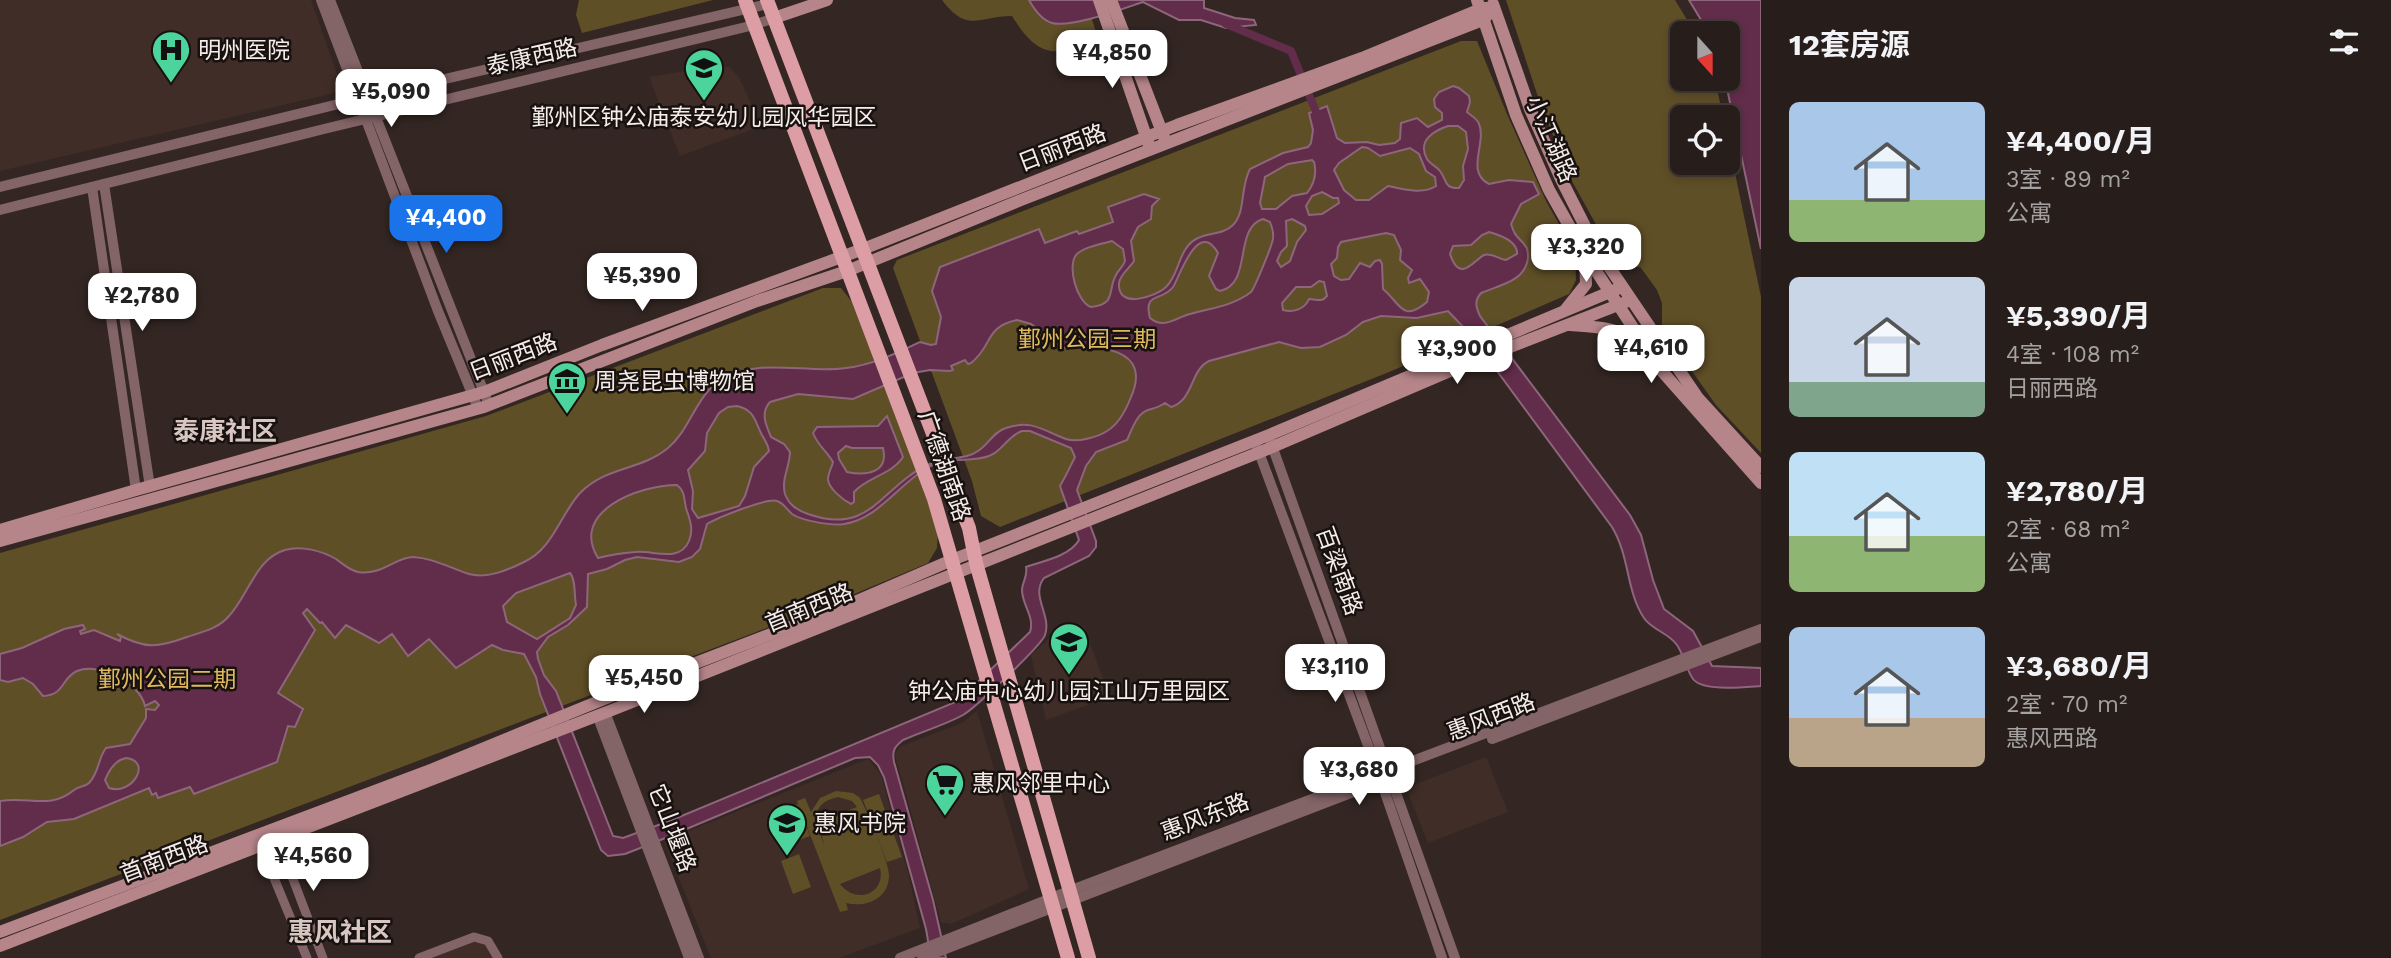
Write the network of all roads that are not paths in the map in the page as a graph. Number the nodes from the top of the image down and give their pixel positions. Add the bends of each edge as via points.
1 (321, 0) edge
2 (330, 0) edge
3 (827, 0) edge
4 (1099, 0) edge
5 (1111, 0) edge
6 (772, 1) edge
7 (1493, 4) edge
8 (746, 5) edge
9 (1480, 10) edge
10 (774, 18) junction
11 (754, 25) junction
12 (1115, 29) junction
13 (363, 98) junction
14 (371, 117) junction
15 (1164, 137) junction
16 (1149, 143) junction
17 (98, 186) junction
18 (0, 187) edge
19 (0, 210) edge
20 (1585, 254) junction
21 (866, 256) junction
22 (842, 257) junction
23 (847, 271) junction
24 (1622, 286) junction
25 (1609, 292) junction
26 (1631, 300) junction
27 (1617, 305) junction
28 (1564, 312) junction
29 (1566, 325) junction
30 (1641, 342) junction
31 (481, 400) junction
32 (1271, 441) junction
33 (1256, 447) junction
34 (1761, 467) edge
35 (1761, 483) edge
36 (150, 487) junction
37 (136, 490) junction
38 (0, 530) edge
39 (0, 541) edge
40 (975, 557) junction
41 (953, 566) junction
42 (1761, 629) edge
43 (1761, 638) edge
44 (601, 714) junction
45 (1385, 776) junction
46 (277, 837) junction
47 (260, 844) junction
48 (1070, 896) junction
49 (1051, 904) junction
50 (0, 932) edge
51 (0, 946) edge
52 (925, 954) edge
53 (307, 958) edge
54 (323, 958) edge
55 (419, 958) edge
56 (498, 958) edge
57 (689, 958) edge
58 (699, 958) edge
59 (900, 958) edge
60 (1068, 958) edge
61 (1089, 958) edge
62 (1441, 958) edge
63 (1455, 958) edge

1 - 13 street
2 - 13 street
3 - 10 main road, 泰康西路
4 - 12 main road
5 - 12 main road
6 - 8 street, 泰康西路
6 - 10 main road, 广德湖南路
7 - 9 main road, 日丽西路
7 - 24 main road, 小江湖路 via 1530,109 1561,179 1595,246
8 - 11 main road, 广德湖南路
8 - 13 street, 泰康西路
9 - 15 main road, 日丽西路 via 1323,77
9 - 20 main road, 小江湖路 via 1516,115 1549,190
10 - 11 street, 泰康西路
10 - 21 main road, 广德湖南路
11 - 14 street, 泰康西路
11 - 22 main road, 广德湖南路
12 - 15 main road
12 - 16 main road
13 - 14 street
13 - 18 street, 泰康西路
14 - 17 street, 泰康西路
14 - 31 street
15 - 16 main road, 日丽西路
16 - 21 main road, 日丽西路
17 - 19 street, 泰康西路
17 - 36 street
17 - 37 street
20 - 25 main road, 小江湖路
20 - 28 main road via 1586,284
21 - 22 main road, 日丽西路
21 - 23 main road, 日丽西路
21 - 40 main road, 广德湖南路 via 969,528
22 - 23 main road, 广德湖南路
22 - 31 main road, 日丽西路 via 602,345
23 - 31 main road, 日丽西路
23 - 41 main road, 广德湖南路 via 934,499
24 - 25 main road, 首南西路
24 - 26 main road, 小江湖路
25 - 27 main road, 小江湖路
25 - 28 main road, 首南西路
26 - 27 main road, 首南西路
26 - 34 main road, 小江湖路 via 1698,398
27 - 29 main road, 首南西路
27 - 30 main road, 小江湖路
28 - 32 main road, 首南西路
29 - 30 main road via 1621,331
29 - 32 main road, 首南西路
30 - 35 main road, 小江湖路 via 1693,409
31 - 36 main road, 日丽西路
31 - 39 main road, 日丽西路
32 - 33 main road, 首南西路
32 - 45 street, 百梁南路
33 - 40 main road, 首南西路
33 - 45 street, 百梁南路
36 - 37 main road, 日丽西路
37 - 38 main road, 日丽西路
40 - 41 main road, 首南西路
40 - 48 main road, 广德湖南路
41 - 44 main road, 首南西路
41 - 49 main road, 广德湖南路
41 - 50 main road, 首南西路
42 - 45 street
43 - 45 street, 惠风西路
44 - 46 main road, 首南西路
44 - 57 street, 它山堰路
44 - 58 street, 它山堰路
45 - 48 street, 惠风西路
45 - 62 street, 百梁南路
45 - 63 street, 百梁南路
46 - 47 main road, 首南西路
46 - 54 street
47 - 51 main road, 首南西路
47 - 53 street
48 - 49 street, 惠风西路
48 - 61 main road, 广德湖南路
49 - 52 street
49 - 60 main road, 广德湖南路
52 - 59 street
55 - 56 street via 474,937 488,941

